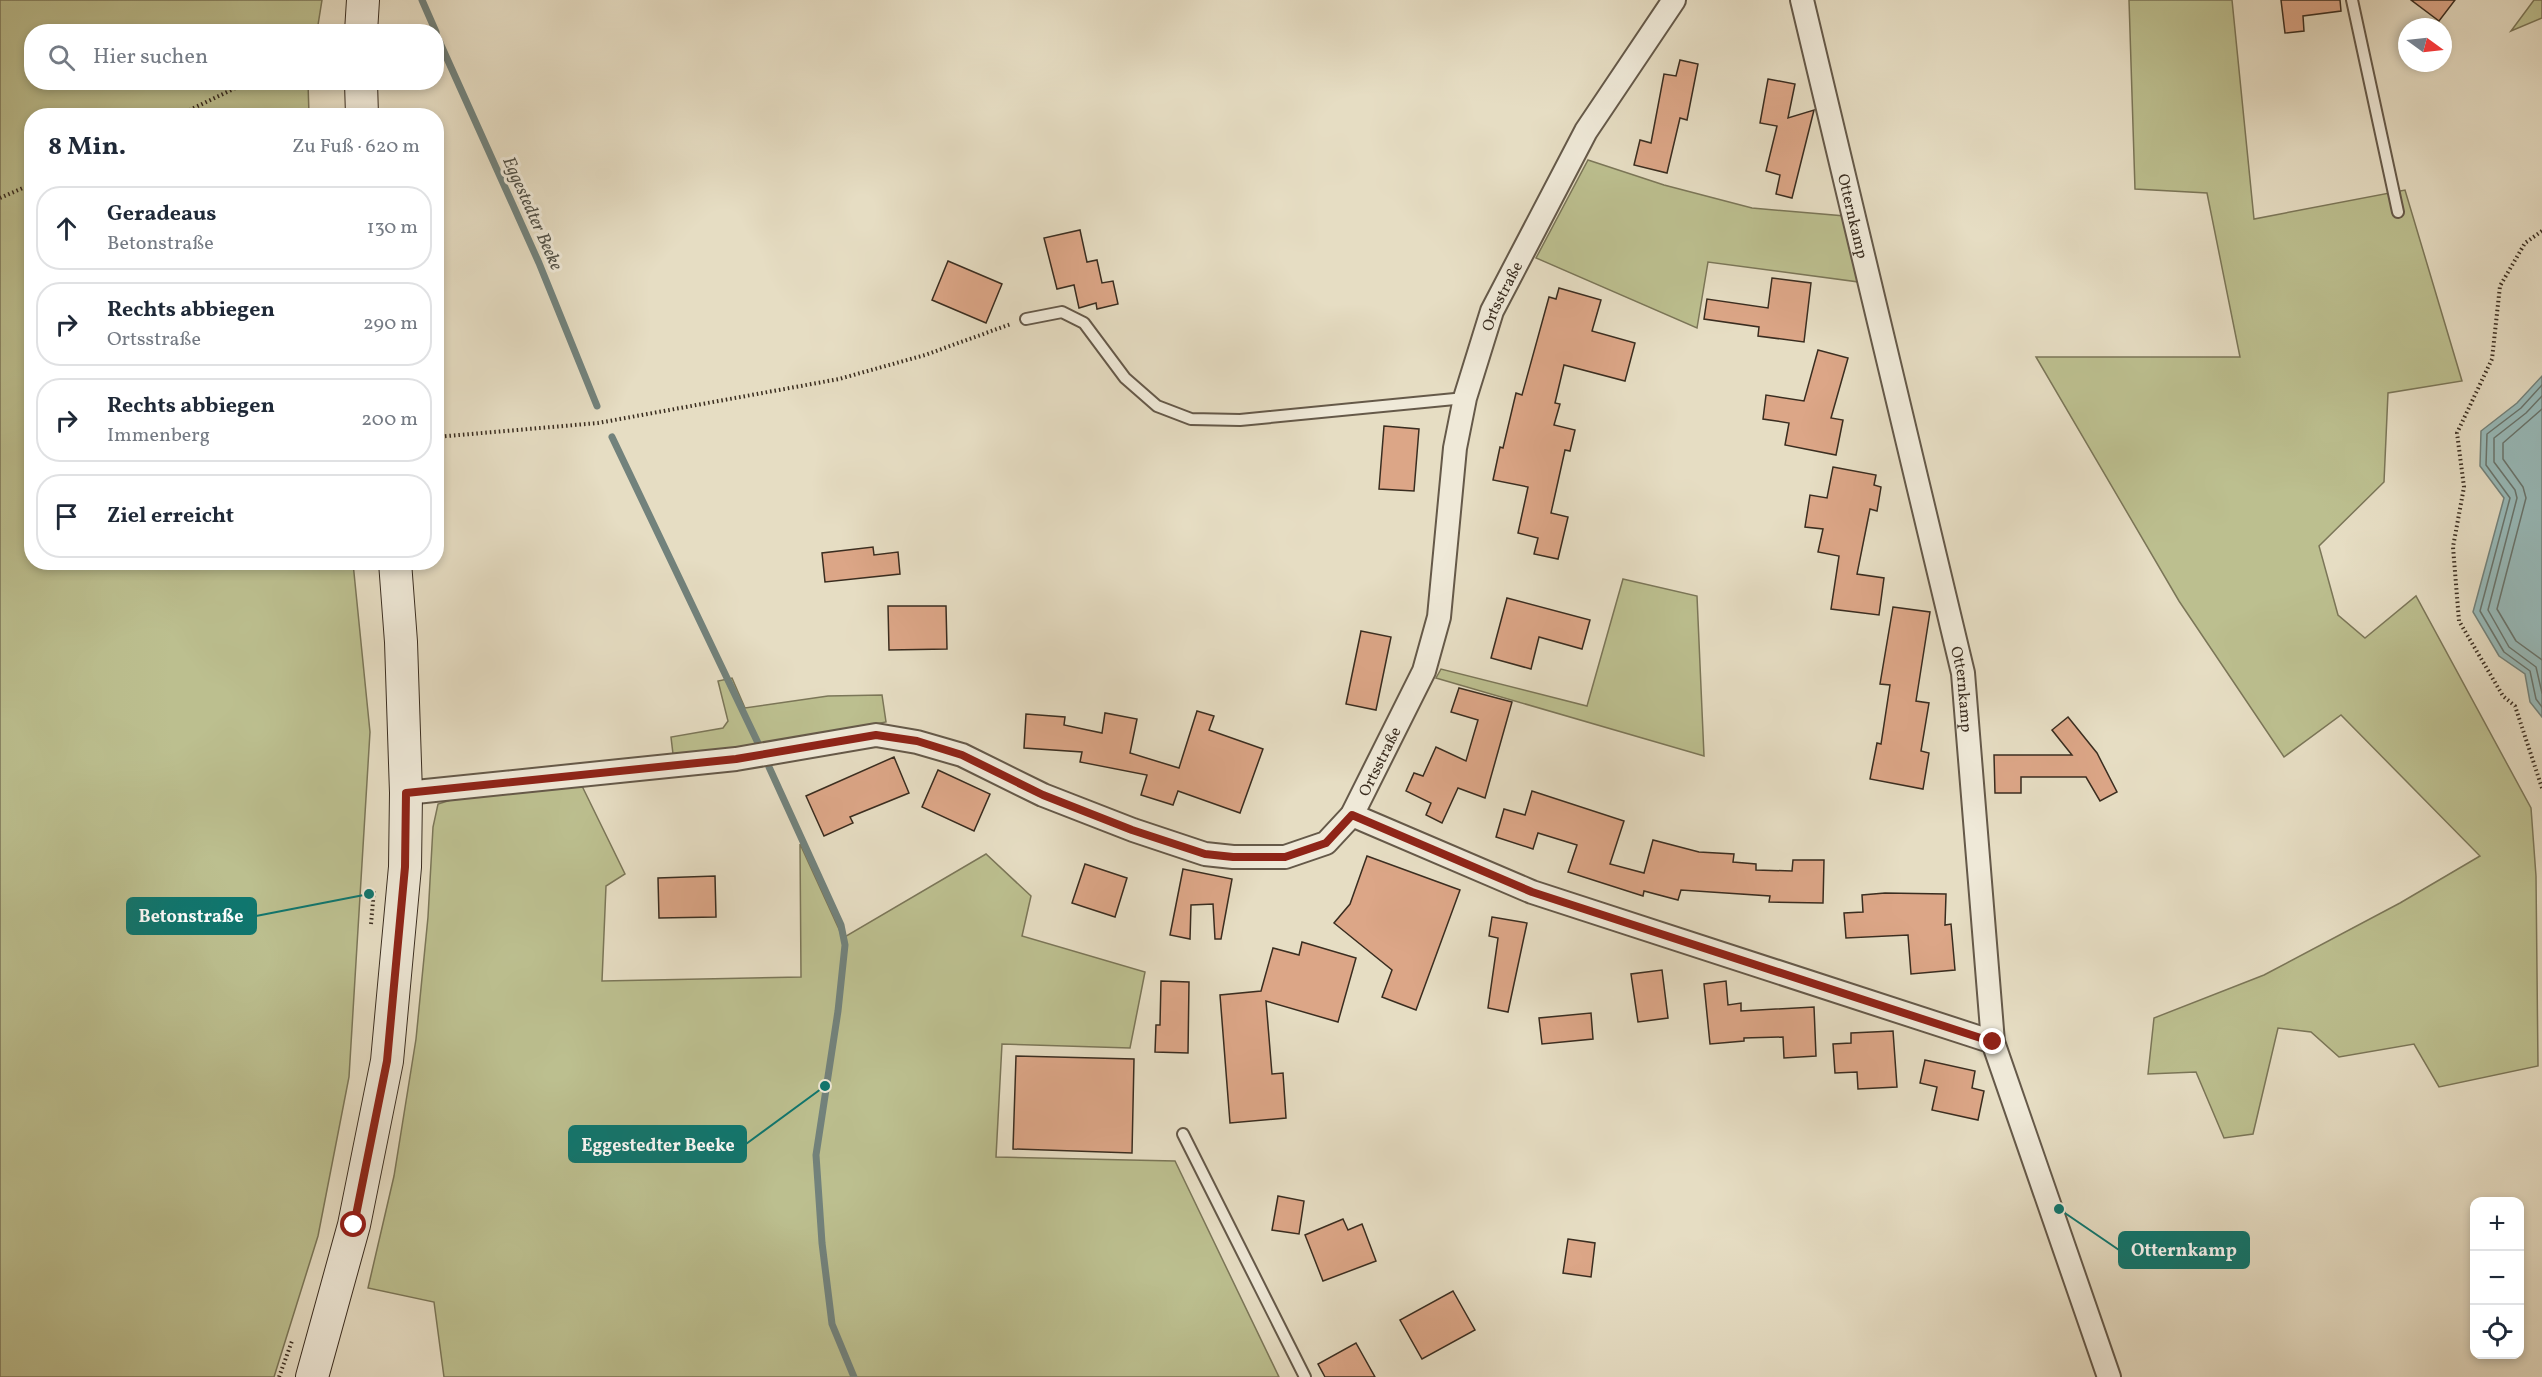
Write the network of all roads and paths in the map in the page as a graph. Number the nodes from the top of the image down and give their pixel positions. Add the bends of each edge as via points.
1 (363, 0) edge
2 (1674, 0) edge
3 (1802, 0) edge
4 (2352, 0) edge
5 (362, 24) edge
6 (231, 90) edge
7 (361, 90) edge
8 (194, 108) edge
9 (362, 108) edge
10 (24, 188) edge
11 (0, 198) edge
12 (2398, 212) dead end
13 (2542, 231) edge
14 (1026, 319) joint
15 (1465, 398) junction
16 (444, 436) edge
17 (396, 570) edge
18 (2542, 788) edge
19 (406, 793) junction
20 (1352, 815) junction
21 (375, 882) dead end
22 (371, 925) dead end
23 (1993, 1042) junction
24 (1183, 1134) dead end
25 (294, 1334) dead end
26 (279, 1377) edge
27 (312, 1377) edge
28 (1305, 1377) edge
29 (2109, 1377) edge

1 - 5 main road
2 - 15 street, Ortsstraße via 1586,131 1512,270 1492,310
3 - 23 street, Otternkamp via 1963,673
4 - 12 lane
6 - 8 path
7 - 9 main road
10 - 11 path
13 - 18 path via 2525,243 2500,286 2492,359 2457,433 2463,487 2453,547 2459,621 2504,696 2515,706
14 - 15 lane via 1062,312 1084,323 1125,378 1157,406 1191,419 1240,420
14 - 16 path via 925,355 839,379 598,423
15 - 20 street, Ortsstraße via 1455,448 1436,628 1424,671
17 - 19 main road
19 - 20 street, Ortsstraße via 736,759 876,735 917,741 962,755 1043,795 1205,854 1285,857 1326,843
19 - 27 main road via 405,867 387,1061 354,1225
20 - 23 street via 1532,892
21 - 22 path
23 - 29 street, Otternkamp
24 - 28 lane
25 - 26 path

